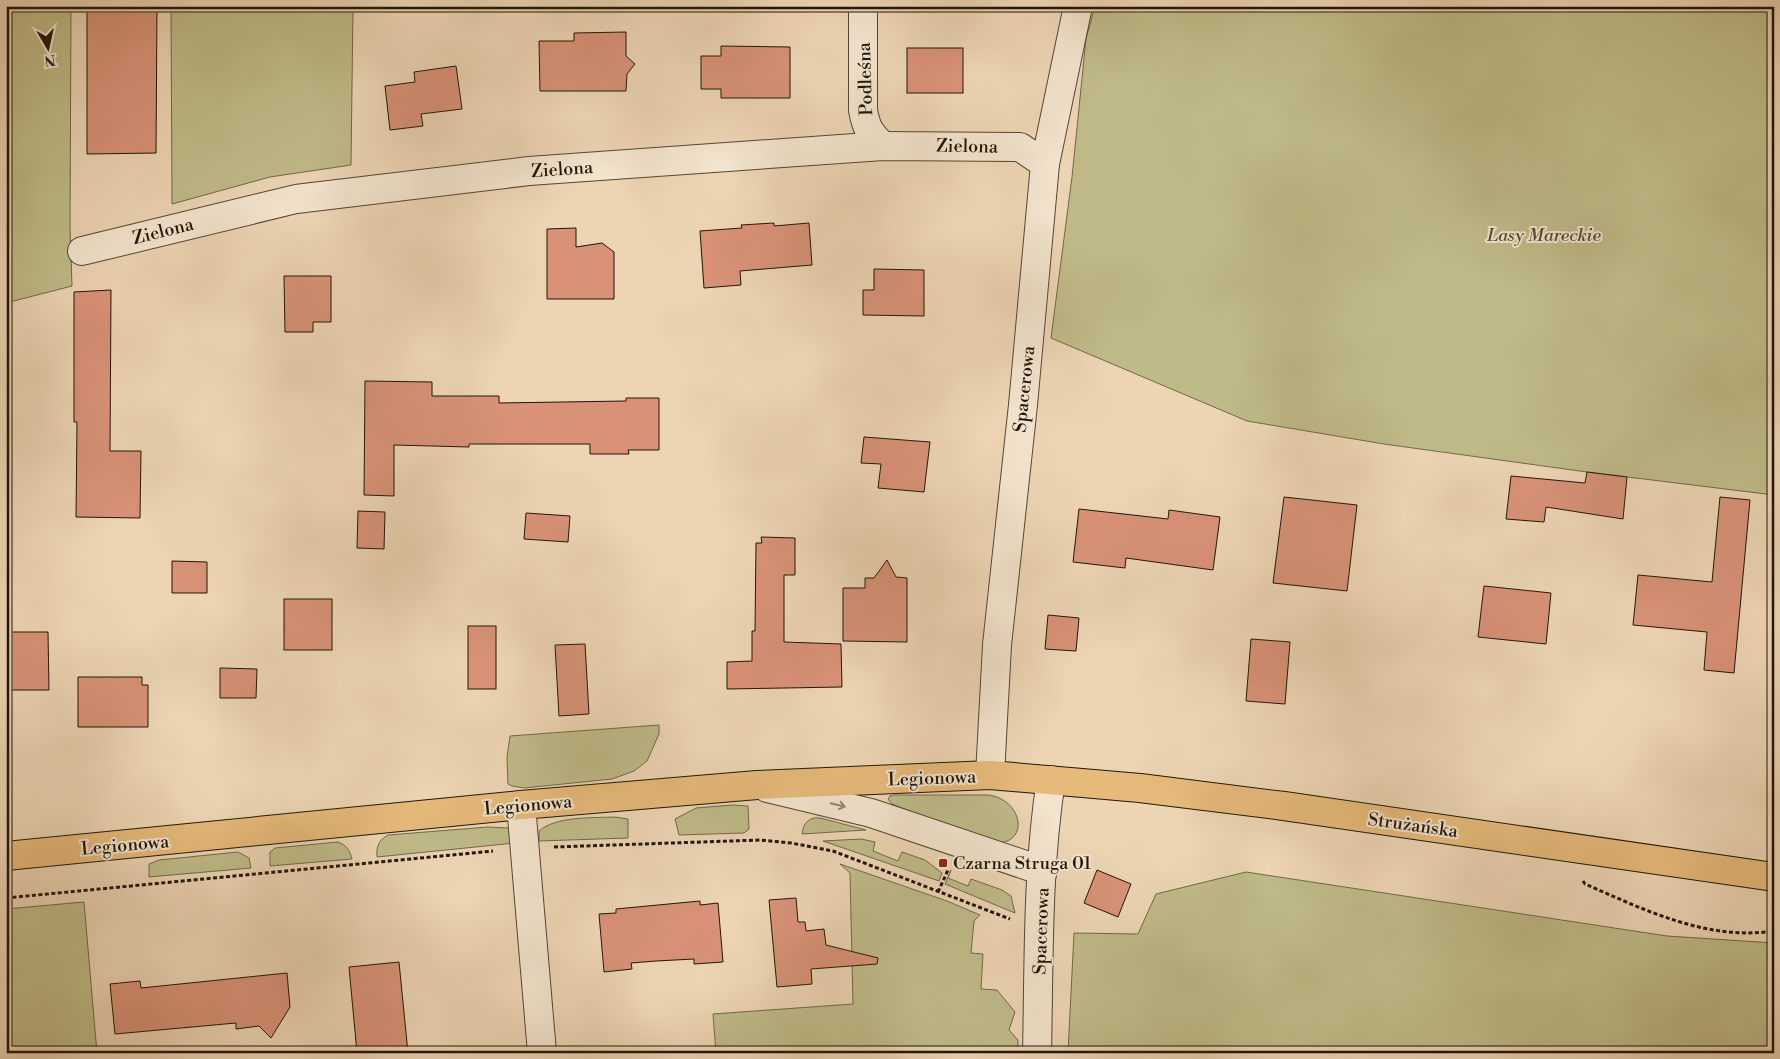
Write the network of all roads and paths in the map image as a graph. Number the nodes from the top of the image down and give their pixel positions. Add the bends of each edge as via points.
1 (863, 6) edge
2 (1078, 6) edge
3 (883, 146) junction
4 (1045, 164) junction
5 (82, 251) dead end
6 (990, 775) junction
7 (1052, 780) junction
8 (757, 785) junction
9 (521, 805) junction
10 (1562, 846) junction
11 (524, 848) junction
12 (6, 856) edge
13 (949, 867) dead end
14 (1043, 871) junction
15 (1774, 876) edge
16 (938, 892) junction
17 (6, 898) edge
18 (1010, 919) dead end
19 (1774, 931) edge
20 (542, 1053) edge
21 (1037, 1053) edge

1 - 3 street, Podleśna via 863,110 870,134
2 - 4 street, Spacerowa
3 - 4 street, Zielona via 1020,147
3 - 5 street, Zielona via 529,171 296,199
4 - 6 street, Spacerowa via 997,646
6 - 7 main road, Legionowa
6 - 8 main road, Legionowa
7 - 10 main road, Strużańska via 1275,805
7 - 14 street, Spacerowa
8 - 9 main road, Legionowa
8 -> 14 street via 871,813
9 - 11 street
9 - 12 main road, Legionowa
10 - 15 main road, Strużańska
10 - 19 path via 1585,884 1660,917 1721,932 1752,934
11 - 16 path via 768,841 833,851
11 - 17 path
11 - 20 street
13 - 16 path
14 - 21 street, Spacerowa
16 - 18 path

